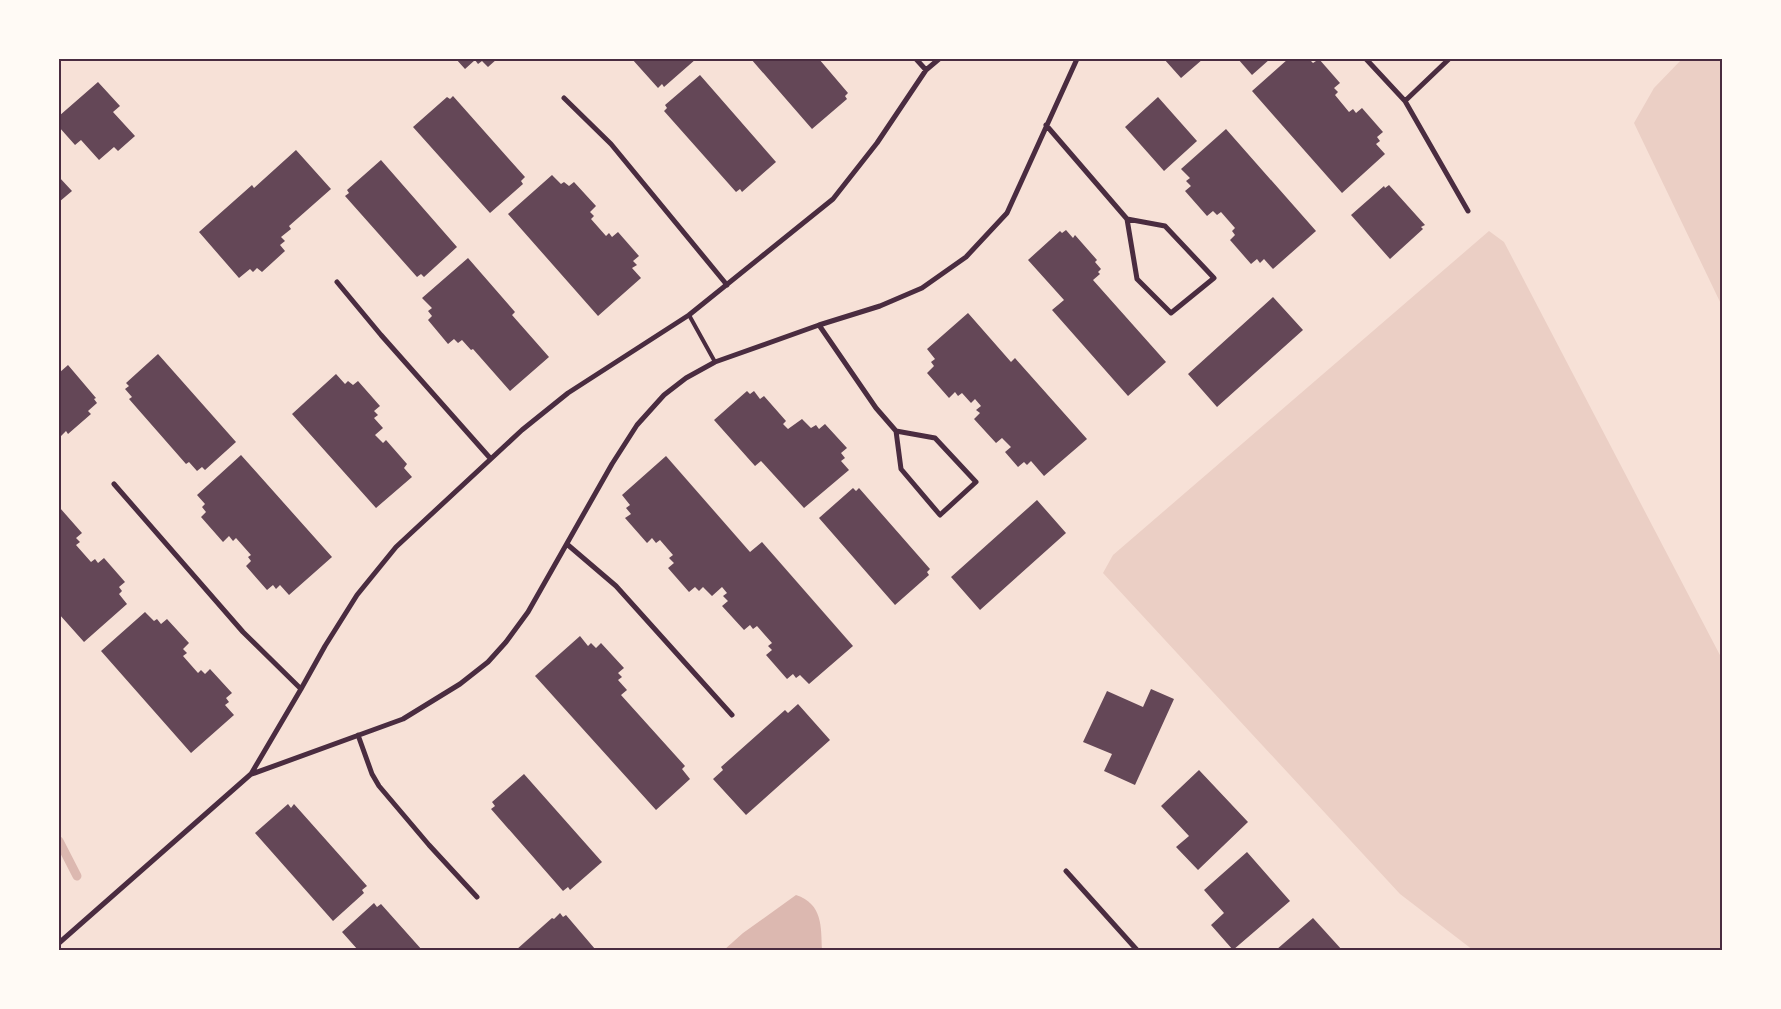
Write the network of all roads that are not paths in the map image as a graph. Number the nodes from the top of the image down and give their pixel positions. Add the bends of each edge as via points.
1 (916, 59) edge
2 (939, 59) edge
3 (1077, 59) edge
4 (1366, 59) edge
5 (1450, 59) edge
6 (926, 70) junction
7 (564, 98) dead end
8 (1405, 101) junction
9 (1046, 125) junction
10 (1468, 211) dead end
11 (1127, 219) junction
12 (337, 282) dead end
13 (727, 285) junction
14 (689, 315) junction
15 (819, 325) junction
16 (715, 362) junction
17 (896, 431) junction
18 (490, 458) junction
19 (114, 484) dead end
20 (568, 545) junction
21 (302, 689) junction
22 (732, 715) dead end
23 (358, 735) junction
24 (251, 774) junction
25 (1066, 870) dead end
26 (477, 897) dead end
27 (59, 943) edge
28 (1137, 950) edge

1 - 6 street
2 - 6 street
3 - 9 street
4 - 8 street
5 - 8 street
6 - 13 street via 878,143 832,199
7 - 13 street via 611,144
8 - 10 street
9 - 11 street
9 - 15 street via 1007,213 966,256 922,288 880,306
11 - 11 street via 1165,226 1214,278 1171,313 1137,279
12 - 18 street
13 - 14 street
14 - 16 lane
14 - 18 street via 568,393
15 - 16 street
15 - 17 street via 876,408
16 - 20 street via 664,395 637,425
17 - 17 street via 901,469 940,515 976,482 936,438
18 - 21 street via 396,547 357,595
19 - 21 street via 243,632
20 - 22 street via 616,586
20 - 23 street via 528,612 488,662 425,707 403,719
21 - 24 street
23 - 24 street
23 - 26 street via 379,786
24 - 27 street
25 - 28 street

